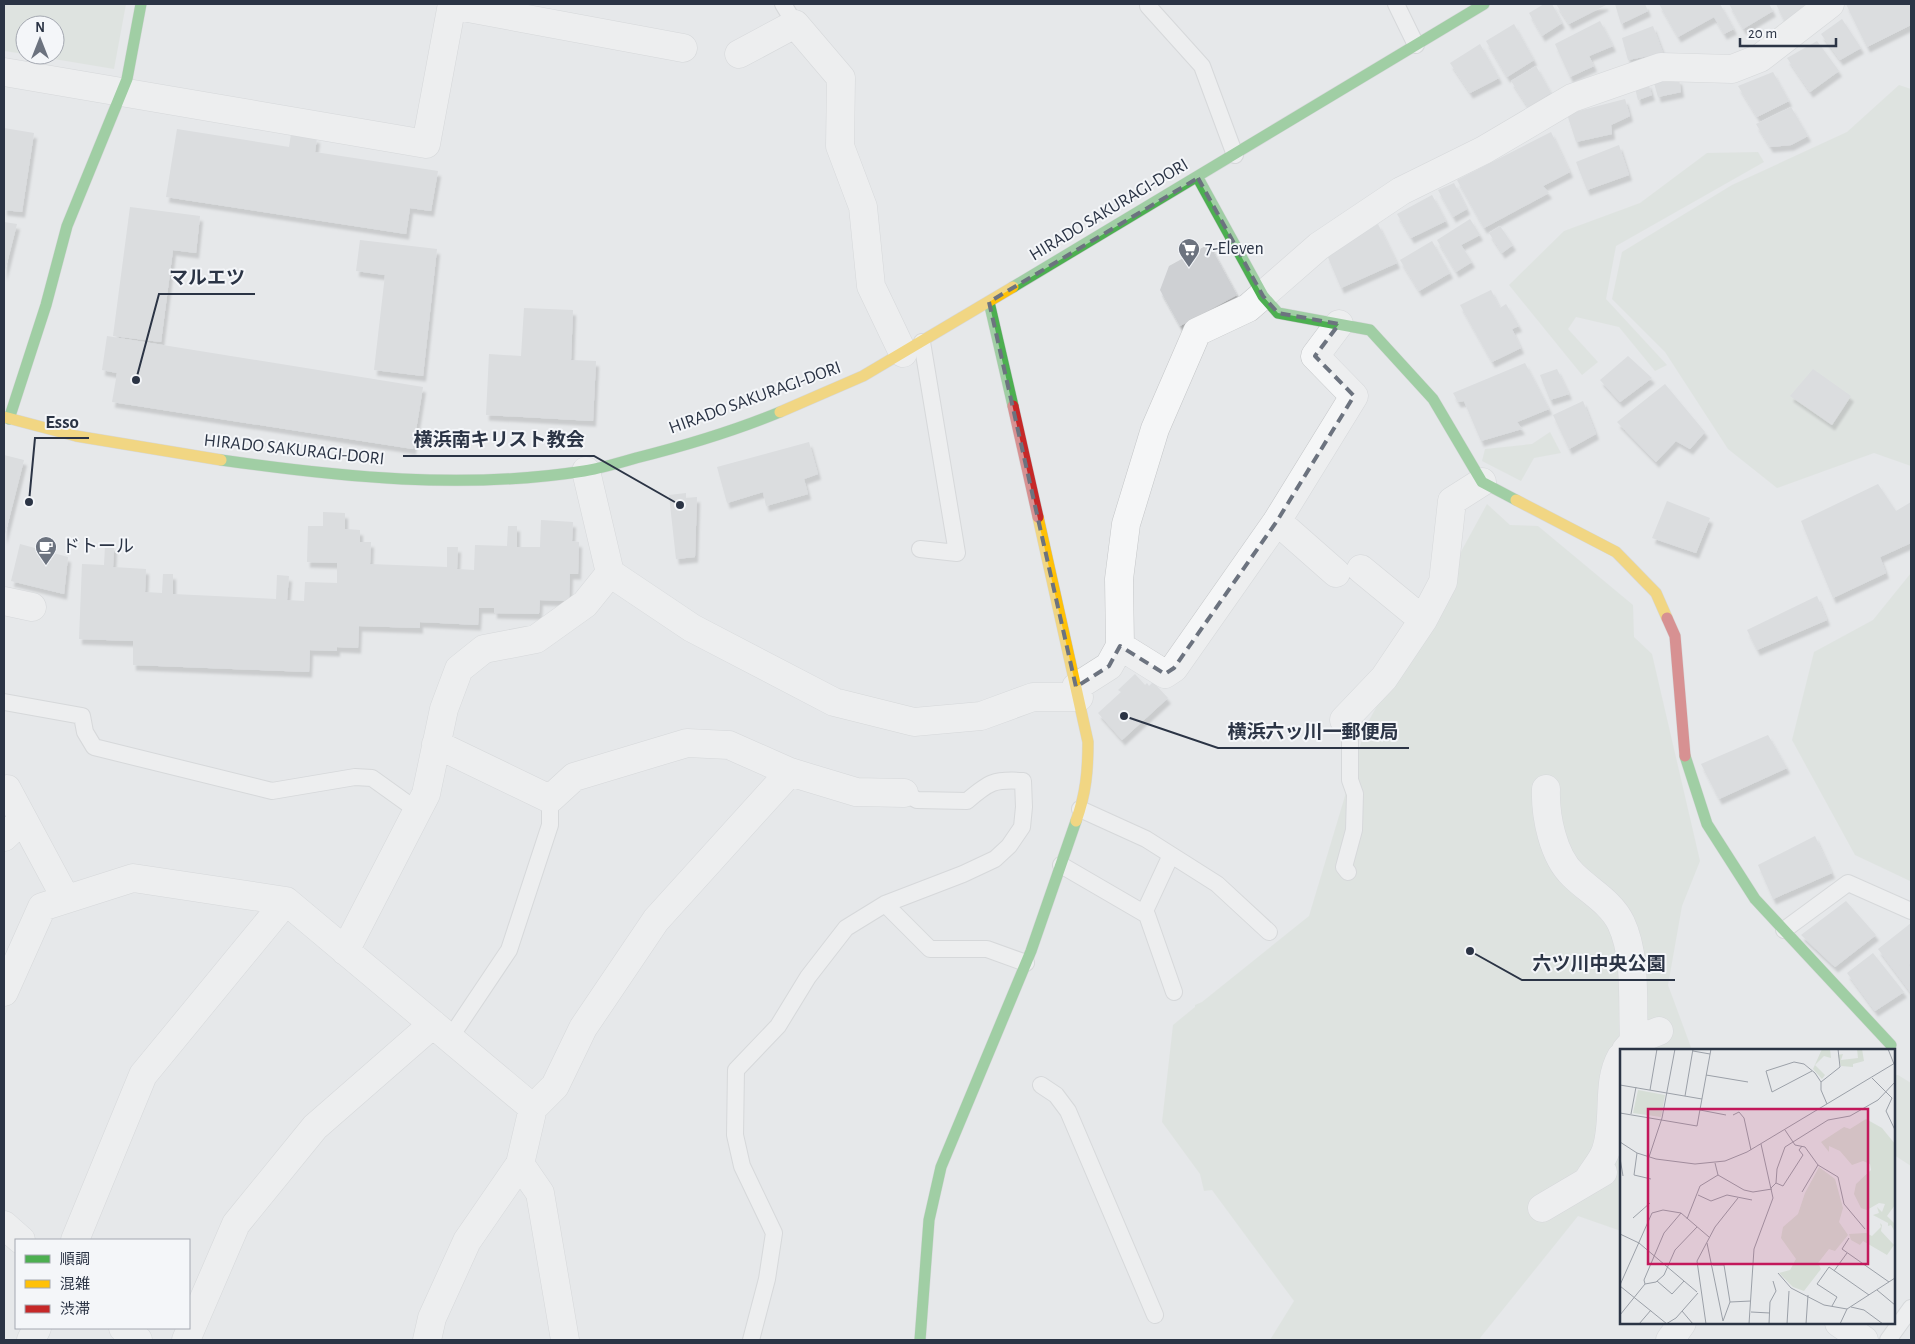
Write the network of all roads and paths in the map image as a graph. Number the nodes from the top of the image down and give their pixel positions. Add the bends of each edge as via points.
1 (142, 4) edge
2 (452, 4) edge
3 (1396, 4) edge
4 (1484, 4) edge
5 (1830, 4) edge
6 (1148, 6) dead end
7 (789, 14) edge
8 (1416, 45) junction
9 (683, 48) dead end
10 (739, 54) dead end
11 (4, 72) edge
12 (122, 92) junction
13 (1234, 155) junction
14 (1198, 178) junction
15 (1263, 296) junction
16 (989, 302) junction
17 (1339, 324) junction
18 (913, 347) junction
19 (6, 418) edge
20 (586, 471) junction
21 (1482, 482) junction
22 (1277, 521) junction
23 (920, 549) dead end
24 (610, 573) junction
25 (4, 601) edge
26 (32, 606) dead end
27 (1424, 620) junction
28 (1120, 646) junction
29 (1078, 692) junction
30 (4, 702) edge
31 (1347, 717) joint
32 (436, 744) junction
33 (790, 772) junction
34 (7, 789) dead end
35 (1546, 789) dead end
36 (904, 793) joint
37 (550, 799) junction
38 (1080, 809) junction
39 (418, 811) junction
40 (13, 828) edge
41 (1171, 855) junction
42 (1061, 865) junction
43 (1348, 872) dead end
44 (66, 900) junction
45 (286, 901) junction
46 (885, 904) junction
47 (1911, 911) edge
48 (1144, 913) junction
49 (1784, 930) junction
50 (1269, 932) dead end
51 (345, 951) junction
52 (1026, 963) junction
53 (4, 992) edge
54 (1174, 992) dead end
55 (441, 1031) junction
56 (1659, 1031) dead end
57 (1891, 1045) dead end
58 (1627, 1049) edge
59 (1620, 1060) edge
60 (1041, 1085) dead end
61 (533, 1108) junction
62 (1620, 1158) edge
63 (520, 1164) junction
64 (1588, 1180) junction
65 (1542, 1208) dead end
66 (4, 1225) edge
67 (20, 1239) edge
68 (74, 1239) edge
69 (1911, 1308) edge
70 (1155, 1315) dead end
71 (1681, 1324) edge
72 (1840, 1324) edge
73 (124, 1329) edge
74 (138, 1340) edge
75 (186, 1340) edge
76 (427, 1340) edge
77 (566, 1340) edge
78 (751, 1340) edge
79 (920, 1340) edge
80 (1670, 1340) edge
81 (1864, 1340) edge
82 (1888, 1340) edge

1 - 12 street
2 - 9 street
2 - 12 street via 426,144
3 - 8 lane
4 - 8 street, HIRADO SAKURAGI-DORI
5 - 15 street via 1760,58 1732,69 1661,67 1572,98 1484,150 1401,191 1319,246
6 - 13 lane via 1202,66
7 - 10 street
7 - 18 street via 841,78 840,146 863,207 871,286
8 - 13 street, HIRADO SAKURAGI-DORI
11 - 12 street
12 - 19 street via 67,226 46,305
13 - 14 street, HIRADO SAKURAGI-DORI
14 - 15 street
14 - 16 street, HIRADO SAKURAGI-DORI
15 - 17 street via 1278,312
15 - 28 street via 1248,308 1197,332 1155,429 1126,524 1119,580
16 - 18 street, HIRADO SAKURAGI-DORI
16 - 29 street
17 - 21 street via 1370,330 1434,399
17 - 22 street via 1315,356 1354,396
18 - 20 street, HIRADO SAKURAGI-DORI via 863,376 778,413 675,448
18 - 23 lane via 957,553
19 - 20 street, HIRADO SAKURAGI-DORI via 95,440 309,472 463,481
20 - 24 street
21 - 27 street via 1452,501 1444,582
21 - 49 street via 1616,552 1656,593 1675,636 1683,751 1707,824 1755,899
22 - 27 street
22 - 28 street via 1174,668 1165,674
24 - 29 street via 692,628 834,702 914,722 981,716 1032,697
24 - 32 street via 585,604 536,639 484,649 459,669 444,709
25 - 26 street
27 - 31 street via 1384,678
28 - 29 street via 1109,666
29 - 38 street via 1088,742 1088,774
30 - 39 lane via 82,716 85,732 94,747 272,791 355,777 372,778
31 - 43 lane via 1350,780 1355,794 1354,830 1344,867
32 - 37 street
32 - 39 street via 426,794
33 - 36 street via 856,792
33 - 37 street via 728,745 687,743 574,777
33 - 61 street via 656,920 582,1028 555,1086
34 - 40 street
35 - 58 street via 1549,828 1557,849 1571,874 1608,904 1621,922 1632,954
36 - 46 lane via 917,800 967,801 988,783 1023,781 1022,827 995,859
37 - 55 lane via 550,825 509,950
38 - 41 lane
38 - 42 street
39 - 51 street
40 - 44 street
41 - 48 lane
41 - 50 lane via 1217,884
42 - 48 lane
42 - 52 street
44 - 45 street via 133,878
44 - 53 street via 42,907
45 - 51 street
45 - 68 street via 143,1074
46 - 52 lane via 930,949 987,949
46 - 78 lane via 846,928 808,978 778,1026 736,1070 735,1135 742,1166 774,1233 767,1279
47 - 49 lane via 1848,883
48 - 54 lane
49 - 57 street
51 - 55 street
52 - 79 street via 941,1167 929,1220
55 - 61 street
55 - 75 street via 315,1127 236,1224
56 - 58 street
59 - 64 street via 1615,1068 1606,1150
60 - 70 lane via 1056,1095 1068,1111
61 - 63 street
62 - 64 street via 1612,1167
63 - 76 street via 467,1241 432,1318
63 - 77 street via 540,1193
64 - 65 street
66 - 67 street
69 - 82 lane
71 - 80 street
72 - 81 street
73 - 74 street

